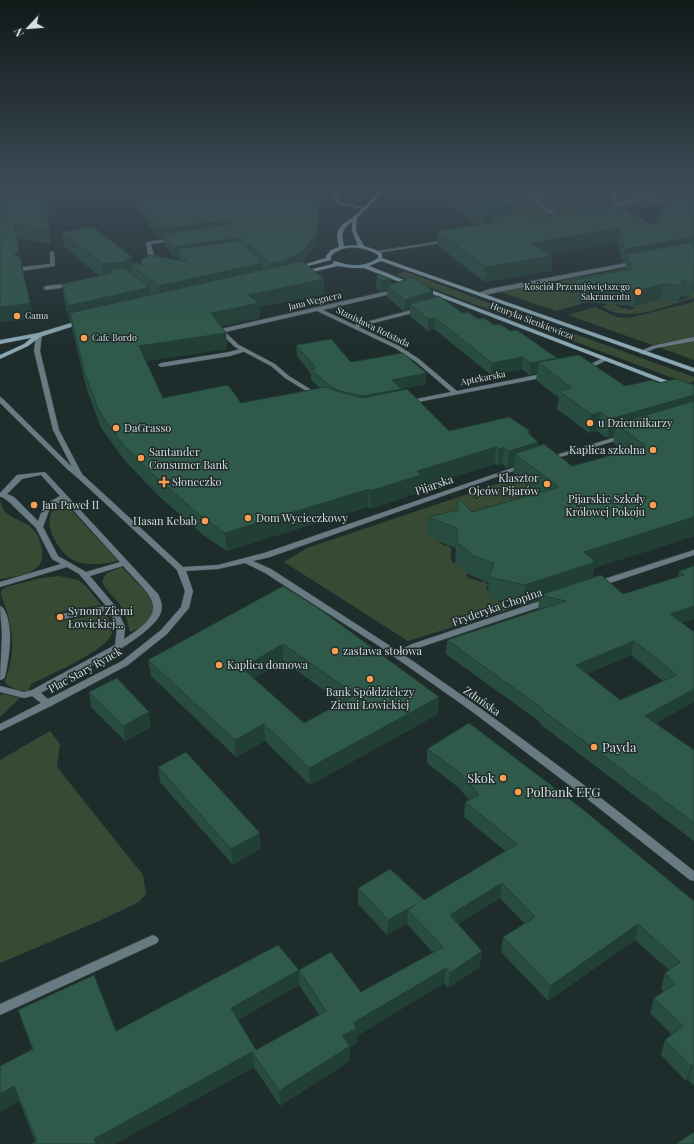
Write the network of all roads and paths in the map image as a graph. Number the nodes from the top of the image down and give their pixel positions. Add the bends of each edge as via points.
1 (160, 241) edge
2 (340, 241) edge
3 (359, 241) edge
4 (442, 241) edge
5 (342, 248) junction
6 (362, 248) junction
7 (52, 252) dead end
8 (377, 252) junction
9 (329, 259) junction
10 (380, 259) junction
11 (161, 263) edge
12 (639, 263) edge
13 (153, 264) junction
14 (339, 264) junction
15 (364, 266) junction
16 (147, 268) edge
17 (21, 269) edge
18 (289, 271) edge
19 (296, 273) edge
20 (82, 284) edge
21 (412, 285) junction
22 (46, 288) dead end
23 (479, 294) junction
24 (449, 299) junction
25 (442, 302) edge
26 (428, 308) edge
27 (317, 309) junction
28 (88, 321) edge
29 (354, 326) junction
30 (39, 335) junction
31 (694, 339) edge
32 (0, 342) edge
33 (244, 350) junction
34 (642, 352) junction
35 (0, 357) edge
36 (605, 359) junction
37 (161, 365) dead end
38 (578, 368) edge
39 (694, 370) edge
40 (555, 373) edge
41 (456, 393) junction
42 (694, 393) edge
43 (0, 399) edge
44 (326, 400) edge
45 (403, 403) edge
46 (630, 435) edge
47 (557, 456) junction
48 (566, 463) edge
49 (83, 478) junction
50 (2, 495) edge
51 (64, 497) junction
52 (39, 526) junction
53 (694, 552) edge
54 (245, 560) junction
55 (124, 563) junction
56 (68, 564) junction
57 (181, 569) junction
58 (84, 575) junction
59 (0, 585) edge
60 (589, 587) edge
61 (560, 597) edge
62 (112, 607) junction
63 (0, 609) edge
64 (64, 616) dead end
65 (119, 646) junction
66 (398, 656) junction
67 (0, 677) edge
68 (0, 689) edge
69 (34, 693) junction
70 (48, 704) junction
71 (0, 728) edge
72 (694, 877) edge
73 (153, 940) dead end
74 (0, 1010) edge

1 - 13 street via 148,243
2 - 5 street
3 - 6 street
4 - 8 street
5 - 6 street
5 - 9 street via 330,253
6 - 8 street
7 - 17 street via 53,265
8 - 10 street
9 - 14 street
9 - 18 street
10 - 15 street
10 - 23 street, Henryka Sienkiewicza
11 - 13 street
12 - 23 street
13 - 16 street
14 - 15 street
14 - 19 street
15 - 21 street, Henryka Sienkiewicza
20 - 22 street
21 - 24 street, Henryka Sienkiewicza
21 - 27 street, Jana Wegnera via 391,293
23 - 34 street, Henryka Sienkiewicza
24 - 25 street
24 - 36 street, Henryka Sienkiewicza
26 - 29 street
27 - 29 street, Stanisława Rotstada
27 - 33 street, Jana Wegnera via 221,331
28 - 30 street
29 - 41 street, Stanisława Rotstada via 417,360
30 - 32 street
30 - 35 street via 26,345
30 - 49 street, Plac Stary Rynek via 36,351 56,430
31 - 34 street
33 - 37 street
33 - 44 street via 273,365 300,386
34 - 39 street, Henryka Sienkiewicza
36 - 38 street
36 - 42 street, Henryka Sienkiewicza
40 - 41 street, Aptekarska
41 - 45 street, Aptekarska
43 - 49 street, Plac Stary Rynek via 68,467
46 - 47 street, Pijarska
47 - 48 street
47 - 54 street, Pijarska via 267,555
49 - 57 street, Plac Stary Rynek
50 - 51 street via 20,477 43,473
50 - 52 street via 11,499
51 - 52 street via 47,506
51 - 55 street
52 - 56 street via 56,557
53 - 60 street
54 - 57 street, Pijarska via 218,567
54 - 66 street, Zduńska via 268,571
55 - 58 street
55 - 65 street via 155,596 158,605 150,622 137,635
56 - 58 street
56 - 59 street
57 - 70 street, Plac Stary Rynek via 189,591 185,608 164,632 125,663
58 - 62 street
61 - 66 street, Fryderyka Chopina via 415,646
62 - 64 street
62 - 65 street via 121,627
63 - 67 street via 4,617 7,644
65 - 69 street
66 - 72 street, Zduńska via 516,740
68 - 69 street via 24,695
69 - 70 street
70 - 71 street, Plac Stary Rynek
73 - 74 street

